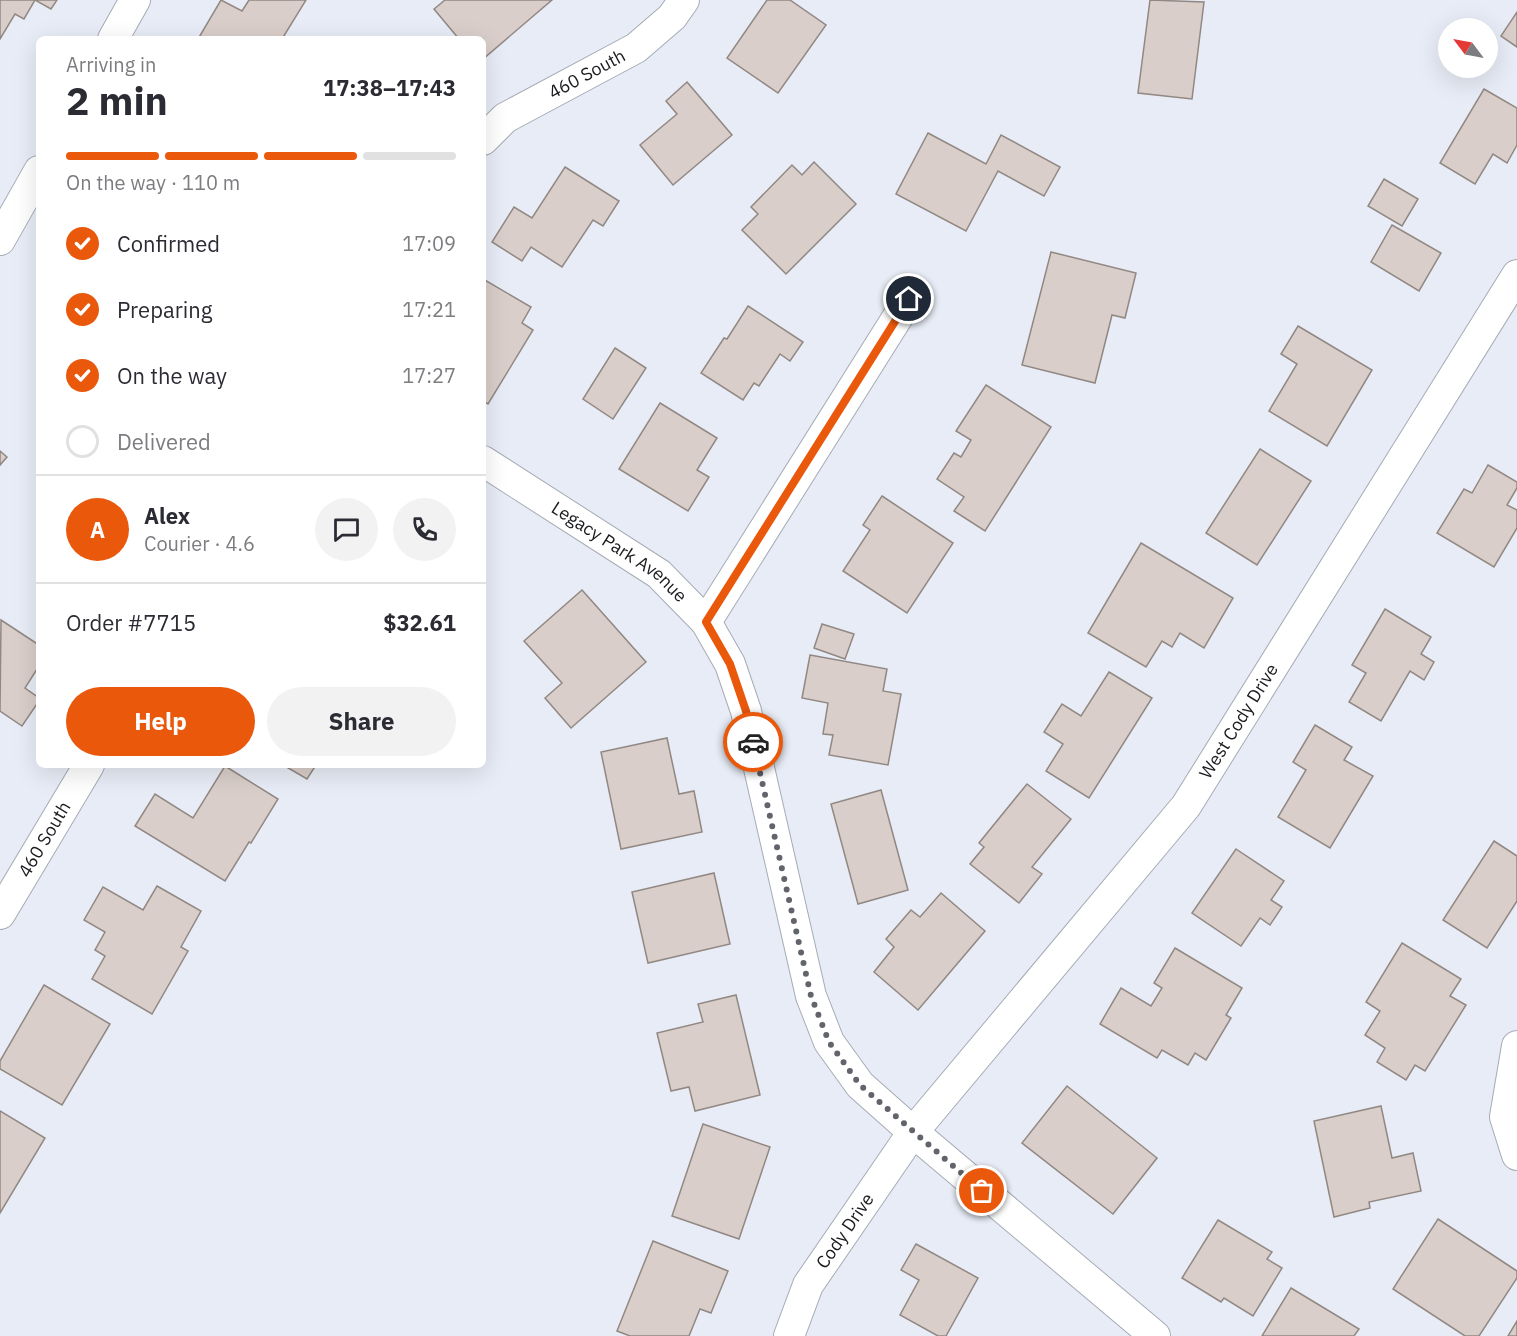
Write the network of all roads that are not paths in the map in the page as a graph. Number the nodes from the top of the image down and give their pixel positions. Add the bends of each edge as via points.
1 (135, 0) edge
2 (684, 0) edge
3 (115, 36) edge
4 (486, 137) edge
5 (36, 176) edge
6 (0, 240) edge
7 (1517, 275) edge
8 (909, 299) dead end
9 (486, 463) edge
10 (706, 622) junction
11 (87, 768) edge
12 (0, 914) edge
13 (1517, 1046) edge
14 (913, 1132) junction
15 (1517, 1155) edge
16 (789, 1336) edge
17 (1155, 1336) edge

1 - 3 street
2 - 4 street, 460 South via 672,17 636,48 505,118
5 - 6 street
7 - 14 street, West Cody Drive via 1186,806
8 - 10 street
9 - 10 street, Legacy Park Avenue via 659,574
10 - 14 street, Legacy Park Avenue via 730,664 746,711 811,996 829,1042 860,1085
11 - 12 street, 460 South
13 - 15 street via 1505,1117
14 - 16 street, Cody Drive via 808,1285
14 - 17 street, Legacy Park Avenue

